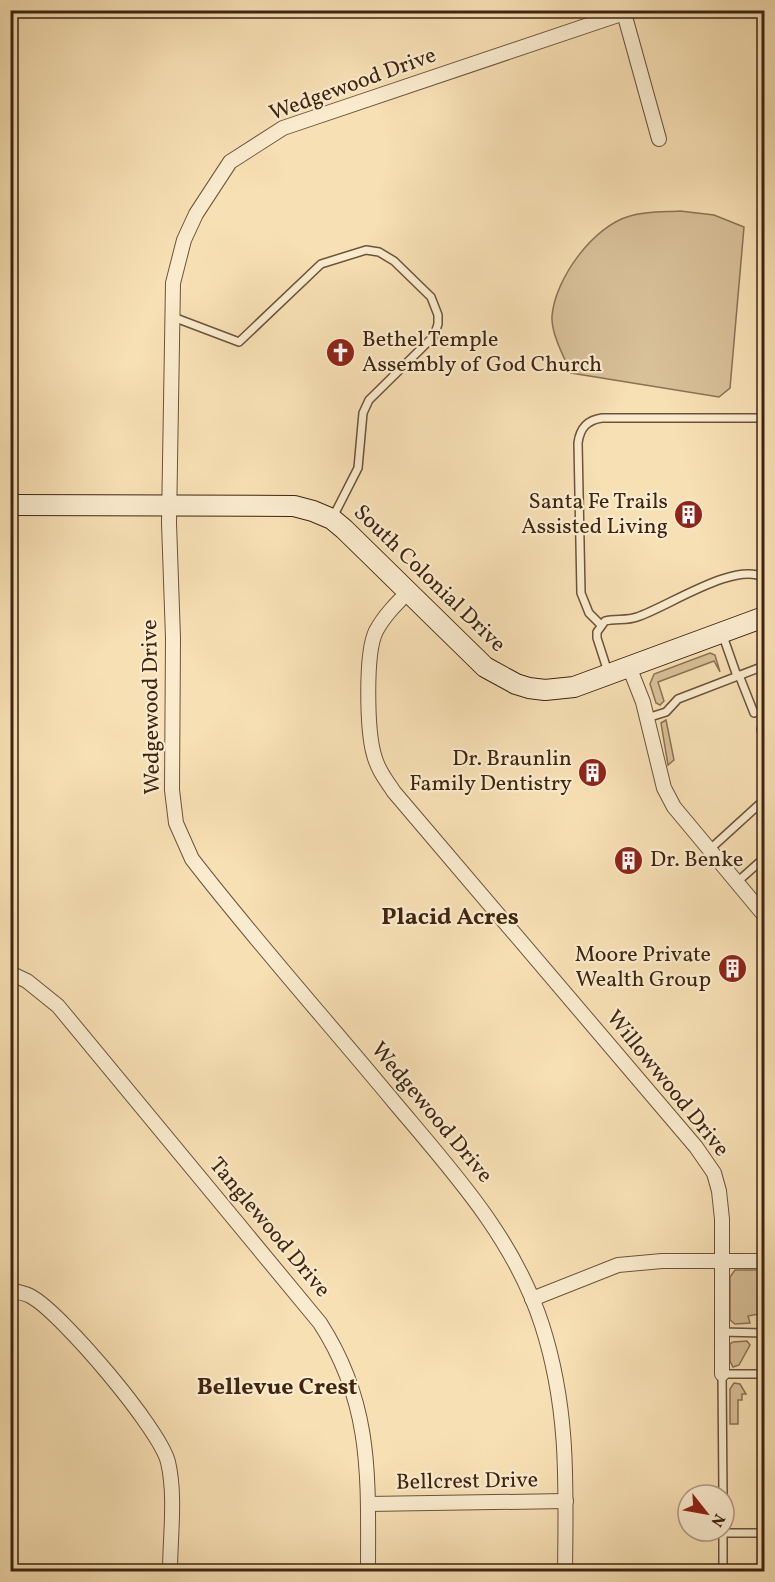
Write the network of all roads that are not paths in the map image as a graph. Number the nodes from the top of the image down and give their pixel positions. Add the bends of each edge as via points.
1 (629, 12) edge
2 (658, 139) dead end
3 (172, 316) junction
4 (765, 418) edge
5 (10, 505) edge
6 (171, 507) junction
7 (332, 519) junction
8 (765, 578) edge
9 (408, 592) junction
10 (765, 617) edge
11 (601, 625) junction
12 (722, 633) junction
13 (765, 666) edge
14 (630, 669) junction
15 (609, 675) junction
16 (738, 676) junction
17 (754, 713) dead end
18 (647, 718) junction
19 (761, 729) dead end
20 (765, 739) edge
21 (765, 800) edge
22 (708, 851) junction
23 (765, 858) edge
24 (736, 883) junction
25 (765, 915) edge
26 (10, 973) edge
27 (722, 1260) junction
28 (765, 1261) edge
29 (10, 1290) edge
30 (532, 1299) junction
31 (722, 1332) junction
32 (765, 1333) edge
33 (722, 1374) junction
34 (765, 1374) edge
35 (723, 1483) edge
36 (566, 1501) junction
37 (368, 1504) junction
38 (736, 1532) edge
39 (765, 1533) edge
40 (723, 1543) edge
41 (765, 1569) edge
42 (723, 1570) edge
43 (170, 1572) edge
44 (368, 1572) edge
45 (565, 1572) edge

1 - 2 street
1 - 3 street, Wedgewood Drive via 283,128 230,162 184,240 173,283
3 - 6 street, Wedgewood Drive
3 - 7 lane via 239,342 321,264 366,250 394,261 431,297 438,315 434,336 369,400 363,413 358,468
4 - 11 lane via 602,418 584,427 578,443 581,593 589,613
5 - 6 street, South Colonial Drive
6 - 7 street, South Colonial Drive via 294,506
6 - 30 street, Wedgewood Drive via 172,790 176,824 183,842 208,879 474,1197 515,1261
7 - 9 street, South Colonial Drive
8 - 11 lane via 741,574 635,618 610,620
9 - 15 street, South Colonial Drive via 485,667 516,684 561,690
9 - 27 street, Willowwood Drive via 385,616 369,651 369,738 381,774 696,1147 714,1173 719,1191
10 - 12 street, South Colonial Drive
11 - 15 lane via 598,646
12 - 14 street, South Colonial Drive
12 - 16 lane
13 - 16 lane
14 - 15 street, South Colonial Drive
14 - 18 street
16 - 17 lane
16 - 18 lane via 678,699 666,712
18 - 22 street via 664,788
19 - 20 lane
21 - 22 lane
22 - 24 street
23 - 24 lane
24 - 25 street
26 - 37 street, Tanglewood Drive via 27,981 58,1006 320,1323 339,1356 357,1402 365,1438
27 - 28 street
27 - 30 street via 618,1265
27 - 31 street, Willowwood Drive
29 - 43 street via 32,1296 65,1325 146,1420 162,1445 170,1482
30 - 36 street, Wedgewood Drive via 561,1399
31 - 32 lane
31 - 33 street, Willowwood Drive
33 - 34 lane
33 - 35 lane
36 - 37 street, Bellcrest Drive
36 - 45 street, Wedgewood Drive
37 - 44 street, Tanglewood Drive
38 - 39 lane
40 - 42 lane
41 - 42 lane

